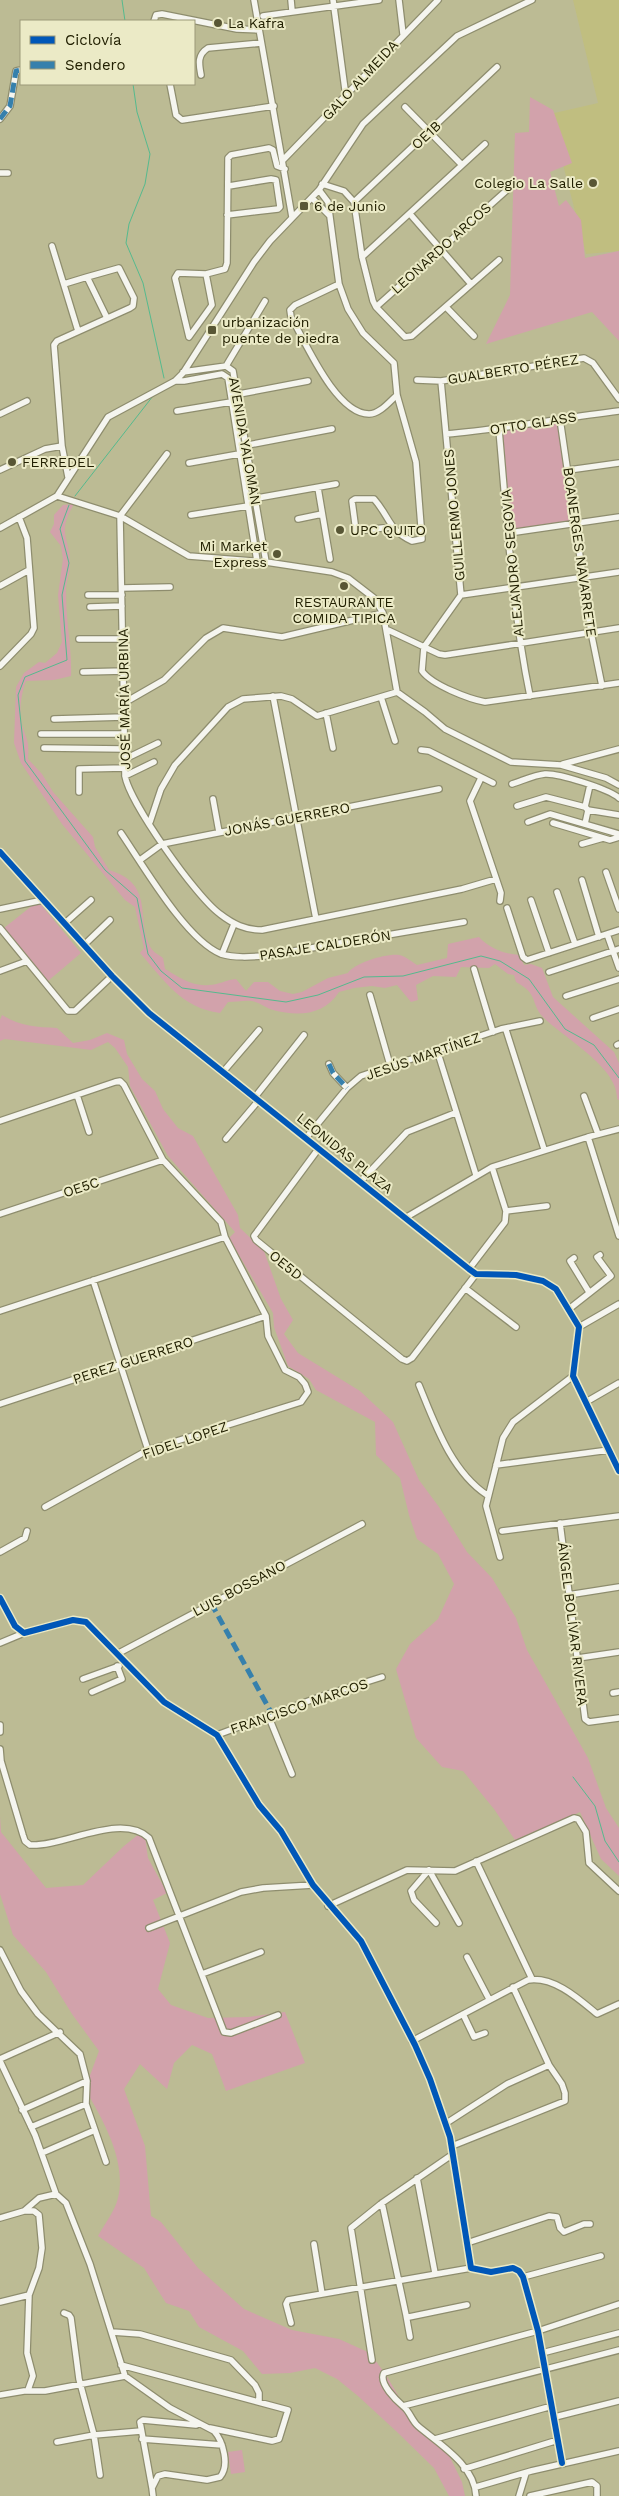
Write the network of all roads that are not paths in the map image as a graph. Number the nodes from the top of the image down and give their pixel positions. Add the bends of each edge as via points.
1 (254, 0) edge
2 (291, 0) edge
3 (379, 0) edge
4 (398, 0) edge
5 (438, 0) edge
6 (532, 0) edge
7 (334, 3) edge
8 (292, 11) junction
9 (263, 16) dead end
10 (154, 20) edge
11 (185, 20) edge
12 (195, 22) edge
13 (259, 30) junction
14 (404, 34) junction
15 (261, 42) junction
16 (497, 68) dead end
17 (20, 70) edge
18 (201, 75) dead end
19 (170, 85) edge
20 (346, 97) junction
21 (274, 106) junction
22 (406, 106) dead end
23 (0, 119) edge
24 (430, 132) junction
25 (486, 144) dead end
26 (284, 160) junction
27 (462, 165) junction
28 (285, 169) junction
29 (0, 173) edge
30 (8, 173) dead end
31 (229, 186) junction
32 (320, 187) junction
33 (507, 190) dead end
34 (312, 198) junction
35 (354, 202) junction
36 (410, 214) junction
37 (227, 215) junction
38 (329, 215) junction
39 (292, 217) junction
40 (52, 246) dead end
41 (440, 249) junction
42 (362, 256) junction
43 (499, 260) dead end
44 (206, 274) junction
45 (87, 277) junction
46 (64, 284) junction
47 (339, 284) junction
48 (471, 284) junction
49 (265, 301) dead end
50 (376, 307) junction
51 (446, 307) junction
52 (107, 318) junction
53 (78, 332) junction
54 (474, 336) dead end
55 (226, 366) junction
56 (184, 372) junction
57 (175, 380) junction
58 (417, 380) dead end
59 (308, 381) dead end
60 (441, 381) junction
61 (238, 394) junction
62 (397, 394) junction
63 (231, 398) junction
64 (619, 399) edge
65 (27, 401) dead end
66 (619, 410) edge
67 (177, 411) dead end
68 (0, 414) edge
69 (560, 419) junction
70 (332, 429) dead end
71 (499, 430) junction
72 (446, 434) junction
73 (247, 445) junction
74 (62, 446) junction
75 (239, 447) junction
76 (167, 454) dead end
77 (240, 454) junction
78 (189, 463) dead end
79 (619, 463) edge
80 (0, 470) edge
81 (569, 470) junction
82 (68, 477) junction
83 (336, 484) dead end
84 (318, 488) junction
85 (57, 496) junction
86 (255, 499) junction
87 (248, 503) junction
88 (322, 514) junction
89 (190, 515) dead end
90 (120, 516) junction
91 (19, 517) junction
92 (619, 517) edge
93 (298, 519) dead end
94 (576, 524) junction
95 (391, 527) junction
96 (0, 528) edge
97 (509, 533) junction
98 (330, 559) dead end
99 (257, 561) junction
100 (266, 562) junction
101 (29, 570) junction
102 (619, 572) edge
103 (584, 578) junction
104 (0, 586) edge
105 (170, 587) dead end
106 (512, 588) junction
107 (122, 592) junction
108 (88, 595) dead end
109 (461, 595) junction
110 (122, 606) junction
111 (90, 607) dead end
112 (383, 613) junction
113 (619, 628) edge
114 (388, 630) junction
115 (591, 632) junction
116 (79, 639) dead end
117 (124, 639) junction
118 (519, 643) junction
119 (424, 647) junction
120 (0, 666) edge
121 (124, 671) junction
122 (83, 672) dead end
123 (619, 683) edge
124 (602, 686) junction
125 (397, 692) junction
126 (273, 696) junction
127 (530, 696) junction
128 (382, 697) junction
129 (124, 703) junction
130 (326, 713) junction
131 (124, 717) junction
132 (54, 719) dead end
133 (41, 734) dead end
134 (124, 734) junction
135 (396, 741) dead end
136 (158, 743) dead end
137 (44, 748) dead end
138 (333, 748) dead end
139 (124, 749) junction
140 (619, 749) edge
141 (421, 750) dead end
142 (125, 758) junction
143 (154, 762) dead end
144 (561, 764) junction
145 (125, 768) junction
146 (125, 776) junction
147 (481, 778) junction
148 (494, 783) dead end
149 (512, 784) dead end
150 (590, 785) junction
151 (619, 785) edge
152 (439, 789) dead end
153 (79, 792) dead end
154 (619, 798) edge
155 (213, 799) dead end
156 (516, 806) dead end
157 (587, 809) junction
158 (619, 815) edge
159 (296, 817) junction
160 (150, 822) junction
161 (528, 822) dead end
162 (553, 823) dead end
163 (585, 824) junction
164 (219, 832) junction
165 (121, 833) dead end
166 (619, 834) edge
167 (619, 837) edge
168 (603, 838) junction
169 (162, 844) junction
170 (582, 844) dead end
171 (0, 852) edge
172 (140, 860) junction
173 (606, 872) dead end
174 (496, 879) junction
175 (582, 880) dead end
176 (557, 892) dead end
177 (43, 900) junction
178 (91, 900) dead end
179 (531, 900) dead end
180 (500, 901) dead end
181 (507, 908) dead end
182 (0, 909) edge
183 (619, 909) edge
184 (316, 919) junction
185 (110, 920) dead end
186 (464, 922) dead end
187 (64, 923) junction
188 (234, 924) junction
189 (0, 928) edge
190 (619, 930) edge
191 (607, 934) junction
192 (599, 937) junction
193 (575, 944) junction
194 (84, 945) junction
195 (616, 950) edge
196 (549, 953) junction
197 (222, 954) junction
198 (27, 961) junction
199 (619, 968) edge
200 (474, 969) dead end
201 (0, 971) edge
202 (549, 972) dead end
203 (112, 976) junction
204 (619, 978) edge
205 (370, 995) dead end
206 (566, 996) dead end
207 (619, 1009) edge
208 (593, 1018) dead end
209 (540, 1021) dead end
210 (259, 1030) dead end
211 (506, 1030) junction
212 (493, 1032) junction
213 (304, 1035) dead end
214 (437, 1050) junction
215 (329, 1064) dead end
216 (390, 1065) junction
217 (223, 1072) junction
218 (346, 1088) junction
219 (77, 1095) junction
220 (584, 1096) dead end
221 (257, 1099) junction
222 (456, 1113) junction
223 (0, 1121) edge
224 (619, 1128) edge
225 (89, 1132) dead end
226 (598, 1134) junction
227 (588, 1137) junction
228 (306, 1138) junction
229 (226, 1139) dead end
230 (319, 1148) junction
231 (544, 1149) junction
232 (163, 1160) junction
233 (492, 1167) junction
234 (476, 1175) junction
235 (361, 1182) junction
236 (547, 1206) dead end
237 (506, 1211) junction
238 (0, 1214) edge
239 (405, 1218) junction
240 (619, 1236) edge
241 (225, 1237) junction
242 (600, 1255) dead end
243 (574, 1258) dead end
244 (469, 1269) junction
245 (476, 1274) junction
246 (93, 1280) junction
247 (465, 1288) junction
248 (589, 1292) junction
249 (619, 1304) edge
250 (568, 1309) junction
251 (0, 1310) edge
252 (266, 1316) junction
253 (516, 1326) dead end
254 (579, 1327) junction
255 (120, 1365) junction
256 (573, 1376) junction
257 (619, 1383) edge
258 (419, 1385) dead end
259 (586, 1402) junction
260 (0, 1404) edge
261 (148, 1450) junction
262 (609, 1450) junction
263 (496, 1465) junction
264 (619, 1471) edge
265 (488, 1495) junction
266 (45, 1508) dead end
267 (619, 1516) edge
268 (560, 1523) junction
269 (362, 1524) dead end
270 (27, 1531) dead end
271 (502, 1531) dead end
272 (0, 1552) edge
273 (500, 1557) dead end
274 (619, 1587) edge
275 (568, 1595) junction
276 (0, 1598) edge
277 (24, 1633) junction
278 (0, 1643) edge
279 (619, 1652) edge
280 (117, 1654) junction
281 (578, 1658) junction
282 (126, 1663) junction
283 (117, 1666) junction
284 (382, 1677) dead end
285 (83, 1679) dead end
286 (92, 1692) dead end
287 (268, 1715) junction
288 (619, 1718) edge
289 (0, 1719) edge
290 (0, 1725) edge
291 (0, 1732) edge
292 (217, 1735) junction
293 (0, 1749) edge
294 (292, 1774) dead end
295 (476, 1861) junction
296 (429, 1870) junction
297 (313, 1885) junction
298 (619, 1891) edge
299 (328, 1906) junction
300 (178, 1918) junction
301 (459, 1922) dead end
302 (436, 1924) dead end
303 (149, 1928) dead end
304 (0, 1950) edge
305 (261, 1952) dead end
306 (467, 1958) dead end
307 (202, 1974) junction
308 (532, 1979) junction
309 (513, 1987) junction
310 (489, 2000) junction
311 (619, 2004) edge
312 (463, 2014) junction
313 (278, 2015) dead end
314 (60, 2032) junction
315 (485, 2033) dead end
316 (412, 2041) junction
317 (0, 2060) edge
318 (549, 2064) junction
319 (87, 2081) junction
320 (86, 2104) junction
321 (22, 2110) junction
322 (445, 2124) junction
323 (31, 2127) junction
324 (95, 2130) junction
325 (452, 2146) junction
326 (42, 2153) junction
327 (453, 2154) junction
328 (106, 2162) dead end
329 (417, 2178) junction
330 (56, 2194) junction
331 (35, 2200) junction
332 (382, 2203) junction
333 (24, 2211) junction
334 (40, 2215) junction
335 (0, 2218) edge
336 (590, 2224) dead end
337 (467, 2243) junction
338 (314, 2244) dead end
339 (601, 2256) dead end
340 (471, 2268) junction
341 (435, 2273) junction
342 (523, 2276) junction
343 (399, 2280) junction
344 (359, 2288) junction
345 (322, 2294) junction
346 (29, 2295) junction
347 (0, 2302) edge
348 (619, 2304) edge
349 (467, 2305) dead end
350 (64, 2313) dead end
351 (407, 2316) junction
352 (291, 2323) dead end
353 (538, 2331) junction
354 (112, 2332) junction
355 (619, 2333) edge
356 (410, 2337) dead end
357 (619, 2350) edge
358 (542, 2353) junction
359 (372, 2360) dead end
360 (121, 2365) junction
361 (545, 2368) junction
362 (124, 2376) junction
363 (80, 2382) junction
364 (28, 2390) junction
365 (0, 2395) edge
366 (259, 2401) junction
367 (619, 2401) edge
368 (403, 2406) junction
369 (552, 2406) junction
370 (555, 2417) junction
371 (200, 2425) junction
372 (140, 2431) junction
373 (94, 2435) junction
374 (142, 2439) junction
375 (435, 2439) junction
376 (558, 2440) junction
377 (57, 2442) dead end
378 (222, 2445) junction
379 (619, 2451) edge
380 (562, 2464) junction
381 (464, 2469) junction
382 (526, 2473) junction
383 (100, 2475) dead end
384 (476, 2487) junction
385 (152, 2488) junction
386 (153, 2496) edge
387 (476, 2496) edge
388 (519, 2496) edge
389 (530, 2496) edge
390 (597, 2496) edge

1 - 13 street
2 - 8 street
3 - 7 street
4 - 14 street
5 - 14 street, GALO ALMEIDA
6 - 32 street via 466,30 450,42 363,124
7 - 8 street
7 - 20 street
8 - 9 street
10 - 11 street via 157,14
12 - 13 street
13 - 15 street
14 - 20 street, GALO ALMEIDA
15 - 18 street via 208,48 200,58
15 - 21 street
16 - 24 street, OE1B
17 - 23 street via 16,71 10,106
19 - 21 street via 176,115 182,120
20 - 26 street, GALO ALMEIDA
21 - 26 street
22 - 24 street
24 - 27 street
24 - 35 street, OE1B
25 - 27 street
26 - 28 street
27 - 36 street
28 - 31 street via 277,166 271,148 231,154 228,158
28 - 39 street
29 - 30 street
31 - 37 street
31 - 37 street via 276,180 280,207
32 - 34 street
32 - 35 street via 344,191
32 - 38 street via 327,199
33 - 41 street, LEONARDO ARCOS
34 - 38 street
34 - 39 street
35 - 42 street
36 - 41 street
36 - 42 street
37 - 44 street via 225,269
38 - 47 street
39 - 56 street via 254,262
40 - 46 street
41 - 48 street
41 - 50 street, LEONARDO ARCOS
42 - 50 street
43 - 48 street
44 - 44 street via 212,305 189,337 175,278 178,273
45 - 46 street
45 - 52 street
45 - 52 street via 119,268 134,298 133,306
46 - 53 street
47 - 62 street via 348,309 363,333 393,360
47 - 62 street via 295,305 290,310 291,317 329,383 352,409 376,413
48 - 51 street
49 - 55 street
50 - 51 street via 407,338
51 - 54 street
52 - 53 street
53 - 74 street via 54,345
55 - 56 street, AVENIDA YALOMAN
55 - 61 street, AVENIDA YALOMAN via 233,371
56 - 57 street
57 - 63 street, AVENIDA YALOMAN via 224,375 228,378
57 - 82 street via 108,417
58 - 60 street, GUALBERTO PÉREZ
59 - 61 street
60 - 64 street, GUALBERTO PÉREZ via 584,358 592,363
60 - 72 street, GUILLERMO JONES
61 - 63 street
61 - 73 street, AVENIDA YALOMAN
62 - 95 street via 416,462 422,540 412,541
63 - 67 street
63 - 75 street, AVENIDA YALOMAN
65 - 68 street
66 - 69 street, OTTO GLASS
69 - 71 street, OTTO GLASS
69 - 81 street, BOANERGES NAVARRETE
70 - 73 street
71 - 72 street, OTTO GLASS
71 - 97 street, ALEJANDRO SEGOVIA
72 - 109 street, GUILLERMO JONES
73 - 75 street
73 - 86 street, AVENIDA YALOMAN
74 - 80 street via 45,449
74 - 82 street
75 - 77 street, AVENIDA YALOMAN
76 - 90 street
77 - 78 street
77 - 87 street, AVENIDA YALOMAN
79 - 81 street
81 - 94 street, BOANERGES NAVARRETE
82 - 85 street
83 - 84 street
84 - 86 street
84 - 88 street
85 - 90 street
85 - 91 street
86 - 87 street
86 - 100 street, AVENIDA YALOMAN
87 - 89 street
87 - 99 street, AVENIDA YALOMAN
88 - 93 street
88 - 98 street
90 - 99 street via 189,556
90 - 107 street, JOSÉ MARÍA URBINA
91 - 96 street
91 - 101 street via 27,538
92 - 94 street
94 - 97 street
94 - 103 street, BOANERGES NAVARRETE
95 - 95 street via 384,510 374,499 355,498 352,502 356,530
97 - 106 street, ALEJANDRO SEGOVIA
99 - 100 street
100 - 112 street via 332,572 348,578 374,598
101 - 104 street
101 - 120 street via 33,631
102 - 103 street
103 - 106 street
103 - 115 street, BOANERGES NAVARRETE
105 - 107 street
106 - 109 street
106 - 118 street, ALEJANDRO SEGOVIA
107 - 108 street
107 - 110 street, JOSÉ MARÍA URBINA
109 - 119 street, GUILLERMO JONES
110 - 111 street
110 - 117 street, JOSÉ MARÍA URBINA
112 - 114 street
112 - 129 street via 282,637 223,628 206,638 164,680
113 - 115 street
114 - 119 street
114 - 125 street
115 - 118 street
115 - 124 street, BOANERGES NAVARRETE
116 - 117 street
117 - 121 street, JOSÉ MARÍA URBINA
118 - 119 street via 445,655
118 - 127 street, ALEJANDRO SEGOVIA
119 - 127 street via 421,668 424,674 468,698 486,702
121 - 122 street
121 - 129 street, JOSÉ MARÍA URBINA
123 - 124 street
124 - 127 street
125 - 128 street
125 - 144 street via 426,712 444,730 511,762
126 - 130 street via 292,698 314,715
126 - 159 street
126 - 160 street via 244,699 228,707 175,766 161,789
128 - 130 street
128 - 135 street
129 - 131 street, JOSÉ MARÍA URBINA
130 - 138 street
131 - 132 street
131 - 134 street, JOSÉ MARÍA URBINA
133 - 134 street
134 - 139 street, JOSÉ MARÍA URBINA
136 - 142 street
137 - 139 street
139 - 142 street, JOSÉ MARÍA URBINA
140 - 144 street
141 - 147 street
142 - 145 street, JOSÉ MARÍA URBINA
143 - 146 street
144 - 151 street
145 - 146 street, JOSÉ MARÍA URBINA
145 - 153 street via 79,769
146 - 160 street, JOSÉ MARÍA URBINA via 128,788
147 - 148 street
147 - 174 street via 470,801
149 - 150 street via 546,774
150 - 154 street
150 - 157 street
152 - 159 street, JONÁS GUERRERO
155 - 164 street
156 - 157 street via 546,797
157 - 158 street
157 - 163 street
159 - 164 street, JONÁS GUERRERO
159 - 184 street
160 - 169 street, JOSÉ MARÍA URBINA
161 - 163 street via 550,814
162 - 168 street
163 - 166 street
164 - 169 street, JONÁS GUERRERO
165 - 172 street, PASAJE CALDERÓN
167 - 168 street via 612,840
168 - 170 street
169 - 172 street, JONÁS GUERRERO
169 - 188 street, JOSÉ MARÍA URBINA via 206,902
171 - 177 street, LEONIDAS PLAZA
172 - 197 street, PASAJE CALDERÓN via 187,929
173 - 183 street
174 - 180 street
174 - 184 street, JOSÉ MARÍA URBINA
175 - 192 street
176 - 193 street
177 - 182 street
177 - 187 street, LEONIDAS PLAZA
178 - 187 street
179 - 196 street
181 - 196 street via 523,957 531,960
184 - 188 street, JOSÉ MARÍA URBINA via 262,930
185 - 194 street
186 - 197 street, PASAJE CALDERÓN via 264,956
187 - 194 street, LEONIDAS PLAZA
188 - 197 street
189 - 198 street
190 - 191 street
191 - 192 street
191 - 195 street
192 - 193 street
193 - 196 street
194 - 203 street, LEONIDAS PLAZA
195 - 199 street
195 - 202 street
198 - 201 street
198 - 203 street via 72,1012
200 - 212 street
203 - 217 street, LEONIDAS PLAZA via 149,1013
204 - 206 street
205 - 216 street
207 - 208 street
209 - 211 street, JESÚS MARTÍNEZ
210 - 217 street
211 - 212 street, JESÚS MARTÍNEZ
211 - 231 street
212 - 214 street, JESÚS MARTÍNEZ
213 - 221 street
214 - 216 street, JESÚS MARTÍNEZ
214 - 222 street
215 - 218 street
216 - 218 street, JESÚS MARTÍNEZ via 361,1076
217 - 221 street, LEONIDAS PLAZA
218 - 228 street, JESÚS MARTÍNEZ
219 - 223 street
219 - 225 street
219 - 232 street via 120,1081
220 - 226 street
221 - 228 street, LEONIDAS PLAZA
221 - 229 street
222 - 234 street
222 - 235 street via 407,1132
224 - 226 street
226 - 227 street
227 - 231 street
227 - 240 street
228 - 230 street, LEONIDAS PLAZA
230 - 235 street, LEONIDAS PLAZA
230 - 247 street, OE5D via 254,1236 256,1240 402,1360 412,1358
231 - 233 street
232 - 238 street, OE5C
232 - 241 street via 221,1222
233 - 234 street
233 - 237 street
234 - 239 street
235 - 239 street, LEONIDAS PLAZA
236 - 237 street
237 - 244 street via 505,1222
239 - 244 street, LEONIDAS PLAZA
241 - 246 street
241 - 252 street
242 - 248 street via 597,1257 611,1276
243 - 248 street via 570,1261
244 - 245 street, LEONIDAS PLAZA
245 - 247 street
245 - 250 street via 516,1275 543,1281 556,1289
246 - 251 street
246 - 255 street
247 - 253 street
248 - 250 street
249 - 254 street
250 - 254 street
252 - 255 street, PEREZ GUERRERO
252 - 261 street, FIDEL LOPEZ via 268,1336 285,1370 303,1380 307,1388 304,1400
254 - 256 street
255 - 260 street, PEREZ GUERRERO
255 - 261 street
256 - 259 street
256 - 263 street via 513,1422 503,1438
257 - 259 street
258 - 265 street via 453,1457 478,1488
259 - 262 street
261 - 266 street, FIDEL LOPEZ
262 - 263 street
262 - 264 street
263 - 265 street
265 - 273 street via 488,1514
267 - 268 street
268 - 271 street
268 - 275 street, ÁNGEL BOLÍVAR RIVERA
269 - 280 street, LUIS BOSSANO
270 - 272 street via 25,1538
274 - 275 street
275 - 281 street, ÁNGEL BOLÍVAR RIVERA
276 - 277 street via 15,1626
277 - 278 street
277 - 280 street via 73,1620 82,1621 90,1625
279 - 281 street
280 - 282 street
281 - 288 street, ÁNGEL BOLÍVAR RIVERA via 586,1720
282 - 283 street
282 - 292 street via 164,1702
283 - 285 street
283 - 286 street via 122,1679
284 - 287 street, FRANCISCO MARCOS
287 - 292 street, FRANCISCO MARCOS
287 - 294 street
289 - 290 street
290 - 291 street
292 - 297 street via 258,1805 281,1831
293 - 300 street via 25,1841 35,1845 119,1828 143,1833 149,1838
295 - 296 street via 455,1871
295 - 298 street via 574,1818 586,1832 589,1863
295 - 308 street
296 - 299 street via 407,1870
296 - 301 street
296 - 302 street via 411,1890 414,1900
297 - 299 street
297 - 300 street via 246,1890
299 - 316 street via 361,1941
300 - 303 street
300 - 307 street
304 - 314 street via 21,1991 38,2014
305 - 307 street
306 - 310 street
307 - 313 street via 224,2032 231,2033
308 - 309 street
308 - 311 street via 554,1984 598,2014
309 - 310 street
309 - 318 street
310 - 312 street
312 - 315 street via 474,2037
312 - 316 street
314 - 317 street
314 - 319 street via 80,2054
316 - 322 street via 430,2079
317 - 321 street
318 - 322 street via 506,2084
318 - 325 street via 565,2092 565,2101
319 - 320 street
319 - 321 street
320 - 323 street
320 - 324 street
321 - 323 street
322 - 325 street
323 - 326 street
324 - 326 street
324 - 328 street
325 - 327 street
326 - 330 street
327 - 329 street
327 - 337 street
329 - 332 street
329 - 341 street
330 - 331 street
330 - 354 street via 66,2203
331 - 333 street
331 - 334 street
332 - 343 street
332 - 344 street via 353,2224 350,2232
333 - 334 street
333 - 335 street
334 - 346 street via 42,2248
336 - 337 street via 564,2232 557,2217 549,2216
337 - 340 street
338 - 345 street
339 - 342 street
340 - 341 street
340 - 342 street via 491,2272 513,2268
341 - 343 street
342 - 353 street
343 - 344 street
343 - 351 street
344 - 345 street
344 - 359 street
345 - 352 street via 287,2301
346 - 347 street
346 - 364 street via 27,2353 33,2376
348 - 353 street
349 - 351 street
350 - 363 street via 71,2318
351 - 356 street
353 - 358 street
353 - 368 street via 384,2373 382,2377 388,2389
354 - 360 street
354 - 366 street via 140,2334 231,2360 255,2386
355 - 358 street
357 - 361 street
358 - 361 street
360 - 362 street
360 - 366 street
361 - 368 street
361 - 369 street
362 - 363 street
362 - 371 street
363 - 364 street via 45,2391
363 - 373 street
364 - 365 street
366 - 371 street via 288,2410 279,2439
367 - 370 street
368 - 375 street via 416,2423
369 - 370 street
369 - 375 street
370 - 376 street
371 - 372 street via 143,2420
371 - 378 street via 214,2431
372 - 373 street
372 - 374 street
373 - 377 street
373 - 383 street
374 - 378 street
374 - 385 street
375 - 381 street
376 - 380 street
376 - 381 street
378 - 385 street via 225,2468 220,2477 207,2480 165,2474 158,2476
379 - 380 street
380 - 382 street
381 - 384 street
382 - 384 street
382 - 388 street
384 - 387 street
385 - 386 street
389 - 390 street via 592,2482

